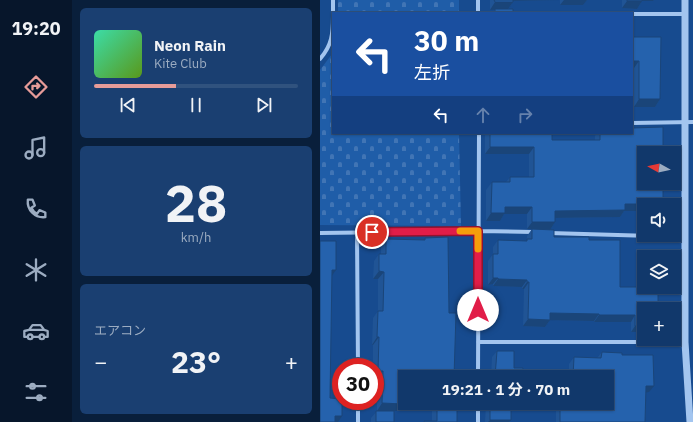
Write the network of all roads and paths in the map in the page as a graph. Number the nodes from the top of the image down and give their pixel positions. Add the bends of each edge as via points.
1 (333, 0) edge
2 (478, 0) edge
3 (685, 0) edge
4 (333, 12) edge
5 (478, 12) edge
6 (633, 14) edge
7 (685, 14) junction
8 (332, 34) edge
9 (320, 59) edge
10 (689, 122) edge
11 (633, 123) edge
12 (479, 134) edge
13 (478, 231) junction
14 (320, 233) edge
15 (357, 233) junction
16 (686, 237) junction
17 (478, 342) junction
18 (685, 342) junction
19 (358, 358) edge
20 (478, 370) edge
21 (358, 410) edge
22 (478, 410) edge
23 (358, 422) edge
24 (478, 422) edge
25 (690, 422) edge

1 - 4 street
2 - 5 street
3 - 7 street
6 - 7 street
7 - 10 street
8 - 9 street via 328,50
10 - 11 street
10 - 16 street
12 - 13 street
13 - 15 street
13 - 16 street
13 - 17 street
14 - 15 street
15 - 19 street
16 - 18 street
17 - 18 street
17 - 20 street
18 - 25 street
21 - 23 street
22 - 24 street

